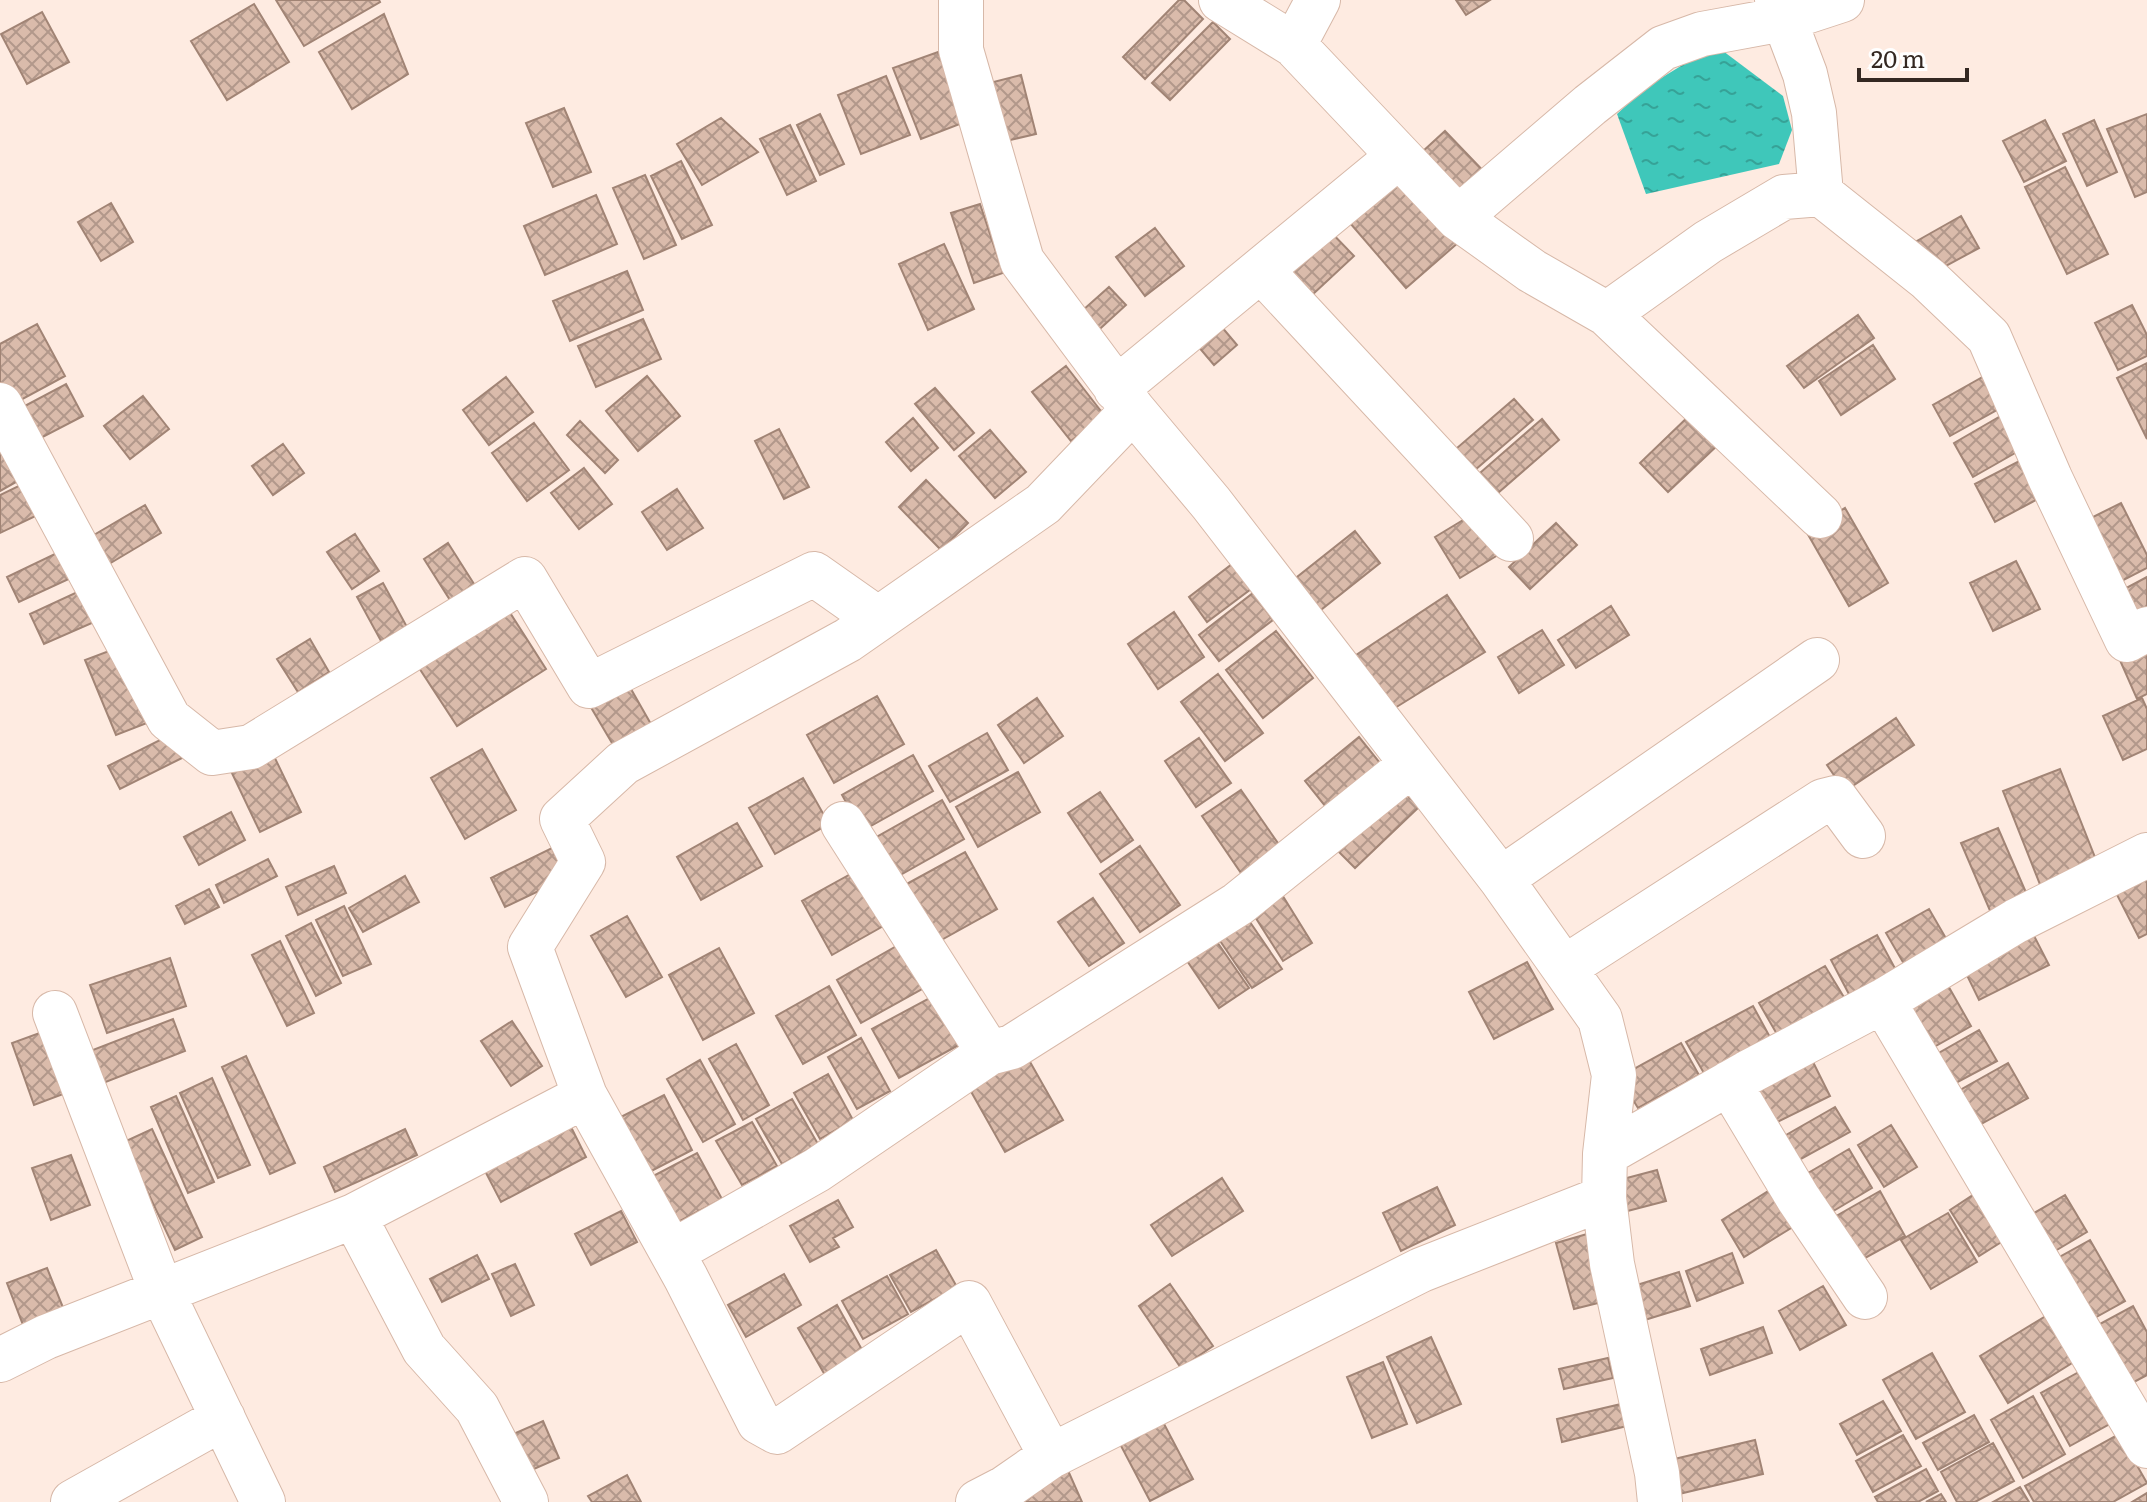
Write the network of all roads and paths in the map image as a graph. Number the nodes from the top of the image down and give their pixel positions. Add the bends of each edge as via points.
1 (961, 0) edge
2 (1221, 0) edge
3 (1318, 0) edge
4 (1842, 0) edge
5 (1780, 10) edge
6 (1294, 45) junction
7 (1399, 156) junction
8 (1821, 194) junction
9 (1458, 218) junction
10 (1261, 270) junction
11 (1607, 314) junction
12 (1125, 399) junction
13 (0, 405) edge
14 (1820, 516) dead end
15 (1511, 539) dead end
16 (878, 619) junction
17 (2147, 629) edge
18 (1817, 660) dead end
19 (1412, 764) junction
20 (843, 824) dead end
21 (1863, 836) dead end
22 (2147, 855) edge
23 (1501, 879) junction
24 (1564, 968) junction
25 (1883, 1001) junction
26 (55, 1013) dead end
27 (989, 1053) junction
28 (1729, 1083) junction
29 (585, 1096) junction
30 (1605, 1154) junction
31 (1604, 1198) junction
32 (354, 1216) junction
33 (672, 1252) junction
34 (161, 1290) junction
35 (1865, 1297) dead end
36 (0, 1360) edge
37 (223, 1418) junction
38 (2147, 1446) edge
39 (1051, 1456) junction
40 (998, 1497) edge
41 (73, 1502) edge
42 (263, 1502) edge
43 (526, 1502) edge
44 (1660, 1502) edge

1 - 12 street via 961,50 1022,261
2 - 6 street
3 - 6 street
4 - 5 street
5 - 8 street via 1814,113
5 - 9 street via 1663,48
6 - 7 street
7 - 9 street
7 - 10 street
8 - 11 street via 1784,197 1708,242
8 - 17 street via 1928,279 1989,337 2127,640
9 - 11 street via 1532,271
10 - 12 street
10 - 15 street
11 - 14 street
12 - 16 street via 1043,504
12 - 19 street
13 - 16 street via 169,719 212,753 251,747 525,579 589,686 814,574
16 - 29 street via 623,763 562,819 583,862 530,947
18 - 23 street
19 - 23 street
19 - 27 street via 1238,904 1012,1047
20 - 27 street
21 - 24 street via 1835,798 1823,801
22 - 25 street via 2016,921
23 - 24 street
24 - 30 street via 1600,1019 1614,1075
25 - 28 street
25 - 38 street
26 - 34 street
27 - 33 street via 817,1170
28 - 30 street
28 - 35 street
29 - 32 street
29 - 33 street
30 - 31 street
31 - 39 street via 1421,1270
31 - 44 street via 1612,1264
32 - 34 street
32 - 43 street via 424,1349 477,1408
33 - 39 street via 759,1422 777,1432 969,1303
34 - 36 street
34 - 37 street
37 - 41 street
37 - 42 street
39 - 40 street

